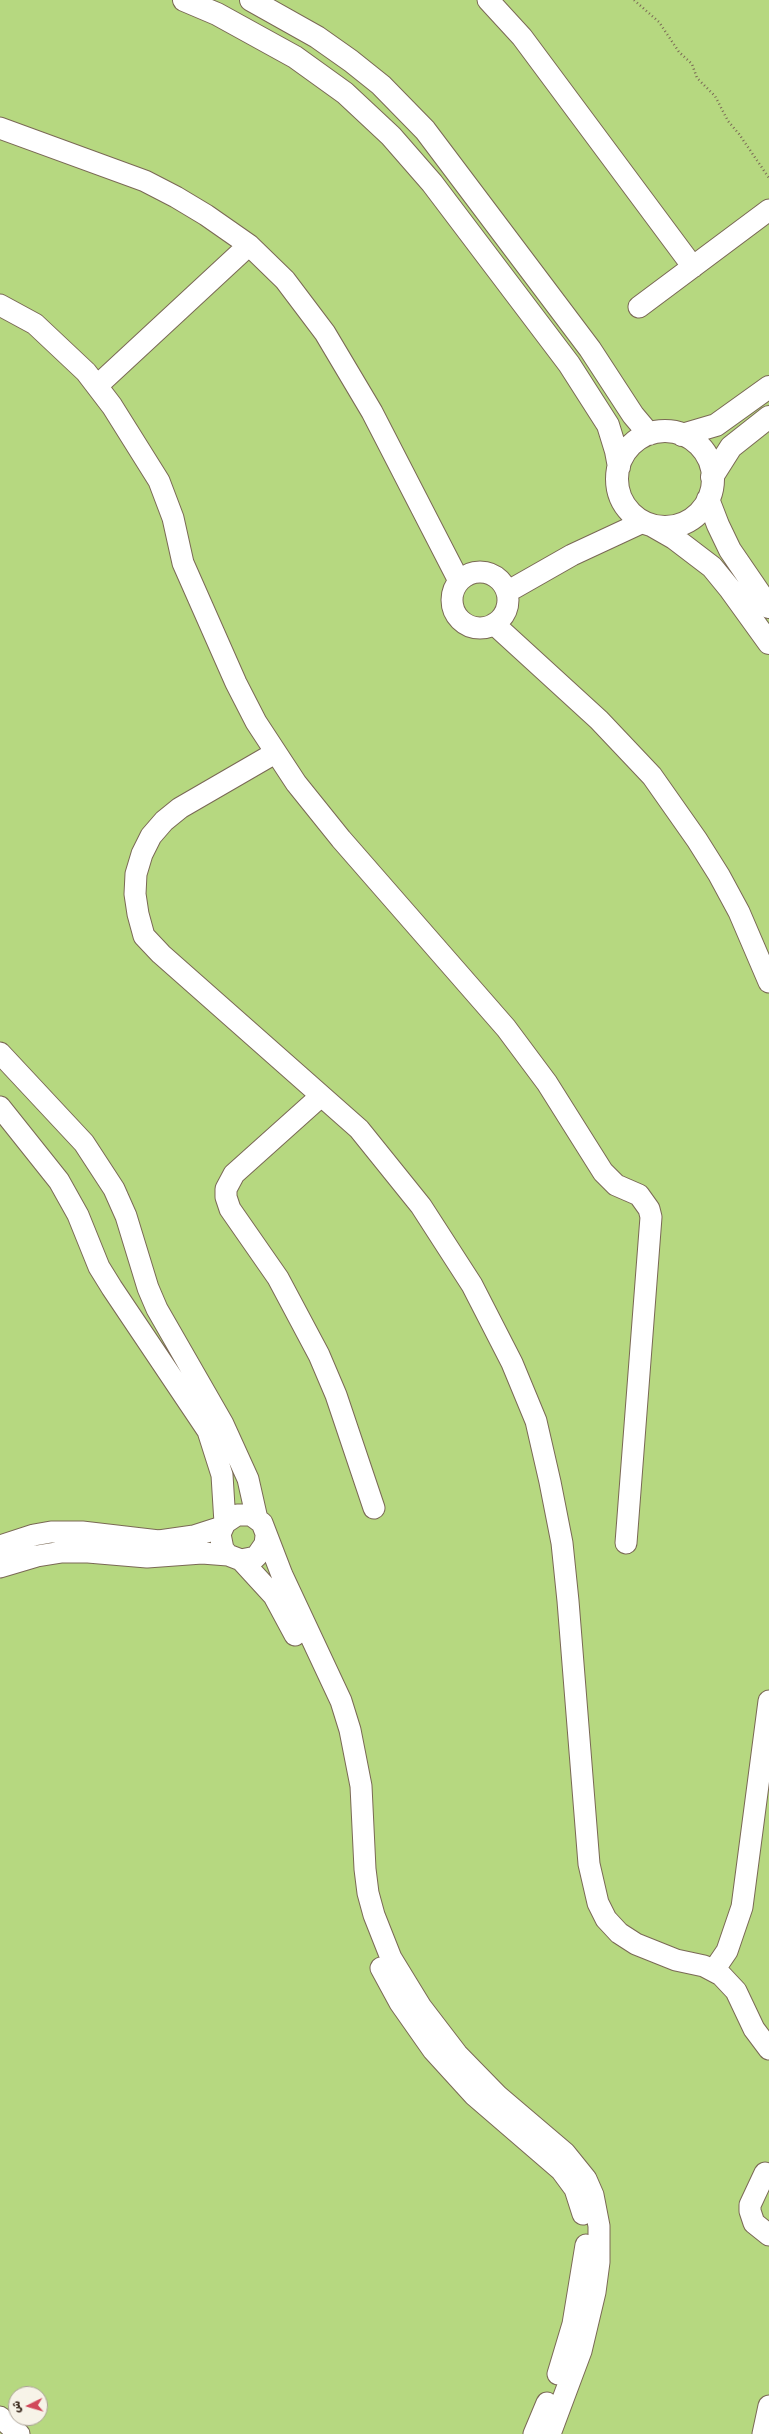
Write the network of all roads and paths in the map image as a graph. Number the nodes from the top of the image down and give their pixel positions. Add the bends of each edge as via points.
1 (184, 0) edge
2 (251, 0) edge
3 (488, 0) edge
4 (634, 0) edge
5 (0, 128) edge
6 (769, 178) edge
7 (769, 210) edge
8 (249, 245) junction
9 (693, 267) junction
10 (0, 305) edge
11 (638, 307) dead end
12 (98, 385) junction
13 (769, 387) edge
14 (769, 417) edge
15 (649, 434) junction
16 (682, 435) junction
17 (619, 467) junction
18 (712, 477) junction
19 (708, 499) junction
20 (648, 524) junction
21 (459, 581) junction
22 (506, 592) junction
23 (769, 607) edge
24 (494, 624) junction
25 (769, 643) edge
26 (275, 753) junction
27 (769, 982) edge
28 (0, 1053) edge
29 (321, 1096) junction
30 (0, 1107) edge
31 (374, 1508) dead end
32 (224, 1525) junction
33 (262, 1527) junction
34 (626, 1543) dead end
35 (0, 1546) edge
36 (234, 1558) junction
37 (0, 1567) edge
38 (769, 1700) edge
39 (714, 1970) junction
40 (769, 2049) edge
41 (766, 2173) dead end
42 (769, 2235) edge
43 (769, 2406) edge
44 (0, 2417) edge
45 (19, 2434) edge
46 (534, 2434) edge
47 (550, 2434) edge
48 (763, 2434) edge

1 - 17 street via 217,14 294,57 345,93 391,136 432,183 569,364 608,425
2 - 15 street via 317,37 345,57 381,85 414,119 445,155 590,349
3 - 9 street via 522,37
4 - 6 path via 659,22 678,52 692,64 697,78 715,96 728,122
5 - 8 street via 145,181 206,215
7 - 9 street
8 - 12 street
8 - 21 street via 285,280 325,333 372,412
9 - 11 street
10 - 12 street via 35,324 61,346
12 - 26 street via 164,492 183,563 236,683
13 - 16 street via 716,425
14 - 18 street via 730,447
15 - 16 street via 671,432
15 - 17 street via 630,447
16 - 18 street via 700,447 711,466
17 - 20 street via 621,499 627,508
18 - 19 street
19 - 20 street via 695,516 686,522 664,527
19 - 23 street via 730,550
20 - 22 street via 572,555
20 - 25 street via 679,541 712,567
21 - 22 street via 466,575 484,572 498,579
21 - 24 street via 454,588 452,606 461,622 477,628
22 - 24 street via 504,614
24 - 27 street via 599,720 652,776 719,875 739,912
26 - 29 street via 180,808 164,821 151,836 142,854 136,874 135,894 144,936
26 - 34 street via 322,817 506,1028 546,1083 604,1172 616,1184 639,1196 649,1209 651,1217
28 - 33 street via 84,1143 114,1189 126,1216 154,1302 223,1424 248,1479
29 - 31 street via 234,1174 226,1189 226,1197 230,1209 278,1278 319,1355 336,1395
29 - 39 street via 359,1129 421,1206 445,1242 493,1323 536,1421 562,1543 589,1864 598,1903 606,1919 618,1932 636,1944 658,1954
30 - 32 street via 62,1186 112,1288 208,1431 222,1475
32 - 33 street via 236,1515 251,1515
32 - 35 street via 194,1536 159,1541 82,1532 52,1532
32 - 36 street via 220,1542
33 - 36 street via 266,1544 256,1557
33 - 47 street via 329,1673 350,1730 361,1786 368,1892 376,1922 391,1958 421,2007 457,2054 498,2096 565,2153 586,2179 593,2195 599,2226 599,2262 595,2292 581,2350
36 - 37 street via 202,1553 147,1557 62,1552
36 - 46 street via 264,1583 283,1610 313,1669 333,1721 344,1766 359,1904 368,1935 387,1981 414,2023 454,2074 495,2114 555,2163 567,2177 580,2202 584,2216 586,2247 579,2294 564,2358
38 - 39 street via 742,1907 727,1951
39 - 40 street via 729,1981 736,1991 754,2028
41 - 42 street via 750,2205 750,2211 754,2223
43 - 48 street
44 - 45 street

